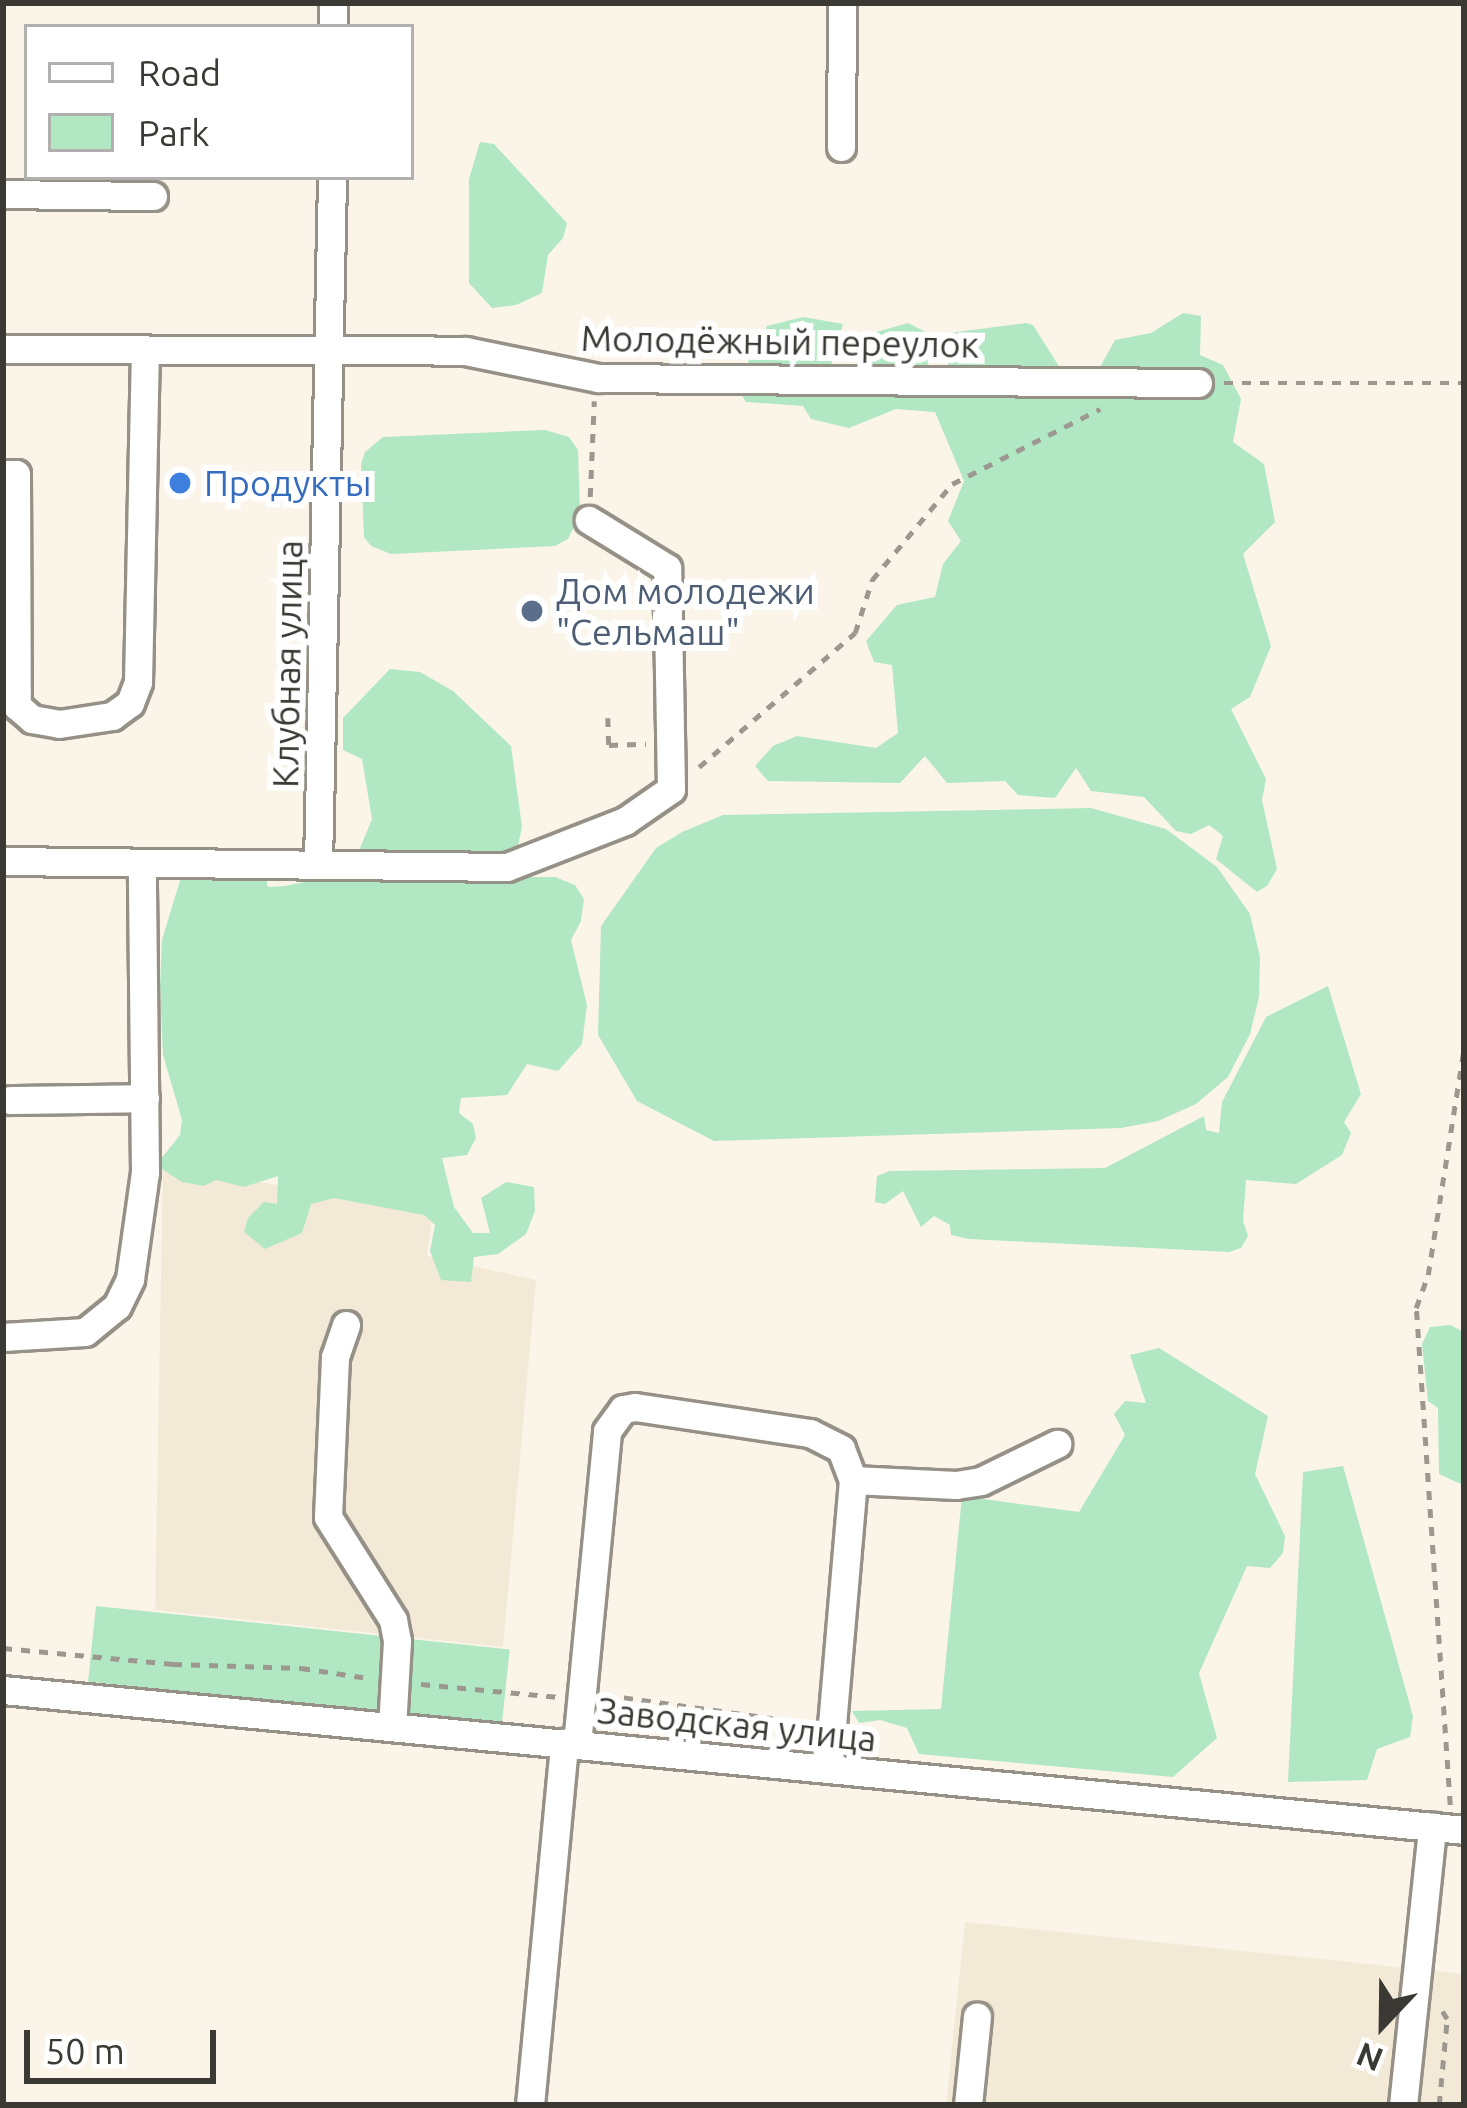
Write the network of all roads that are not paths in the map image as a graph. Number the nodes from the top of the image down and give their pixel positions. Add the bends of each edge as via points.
1 (842, 3) edge
2 (841, 147) dead end
3 (332, 180) edge
4 (3, 194) edge
5 (153, 196) dead end
6 (3, 349) edge
7 (145, 351) junction
8 (330, 352) junction
9 (1198, 383) road end
10 (3, 474) edge
11 (590, 520) road end
12 (3, 861) edge
13 (142, 864) junction
14 (318, 864) junction
15 (145, 1098) junction
16 (10, 1100) dead end
17 (346, 1324) dead end
18 (3, 1337) edge
19 (1058, 1444) dead end
20 (853, 1480) junction
21 (3, 1690) edge
22 (392, 1726) junction
23 (570, 1744) junction
24 (828, 1769) junction
25 (1449, 1828) edge
26 (977, 2016) dead end
27 (530, 2105) edge
28 (968, 2105) edge
29 (1403, 2105) edge

1 - 2 street
3 - 8 street, Клубная улица
4 - 5 street
6 - 7 street, Молодёжный переулок
7 - 8 street, Молодёжный переулок
7 - 10 street via 138,682 130,703 112,716 59,724 32,719 17,706 16,474
8 - 9 street, Молодёжный переулок via 465,350 598,378
8 - 14 street, Клубная улица
11 - 14 street via 667,568 671,789 625,821 507,867
12 - 13 street
13 - 14 street
13 - 15 street
15 - 16 street
15 - 18 street via 146,1172 130,1280 118,1306 85,1332
17 - 22 street via 335,1357 328,1517 393,1620
19 - 20 street via 968,1483
20 - 23 street via 841,1449 810,1433 623,1408 607,1431
20 - 24 street
21 - 22 street, Заводская улица
22 - 23 street, Заводская улица
23 - 24 street, Заводская улица
23 - 27 street
24 - 25 street, Заводская улица
25 - 29 street
26 - 28 street

